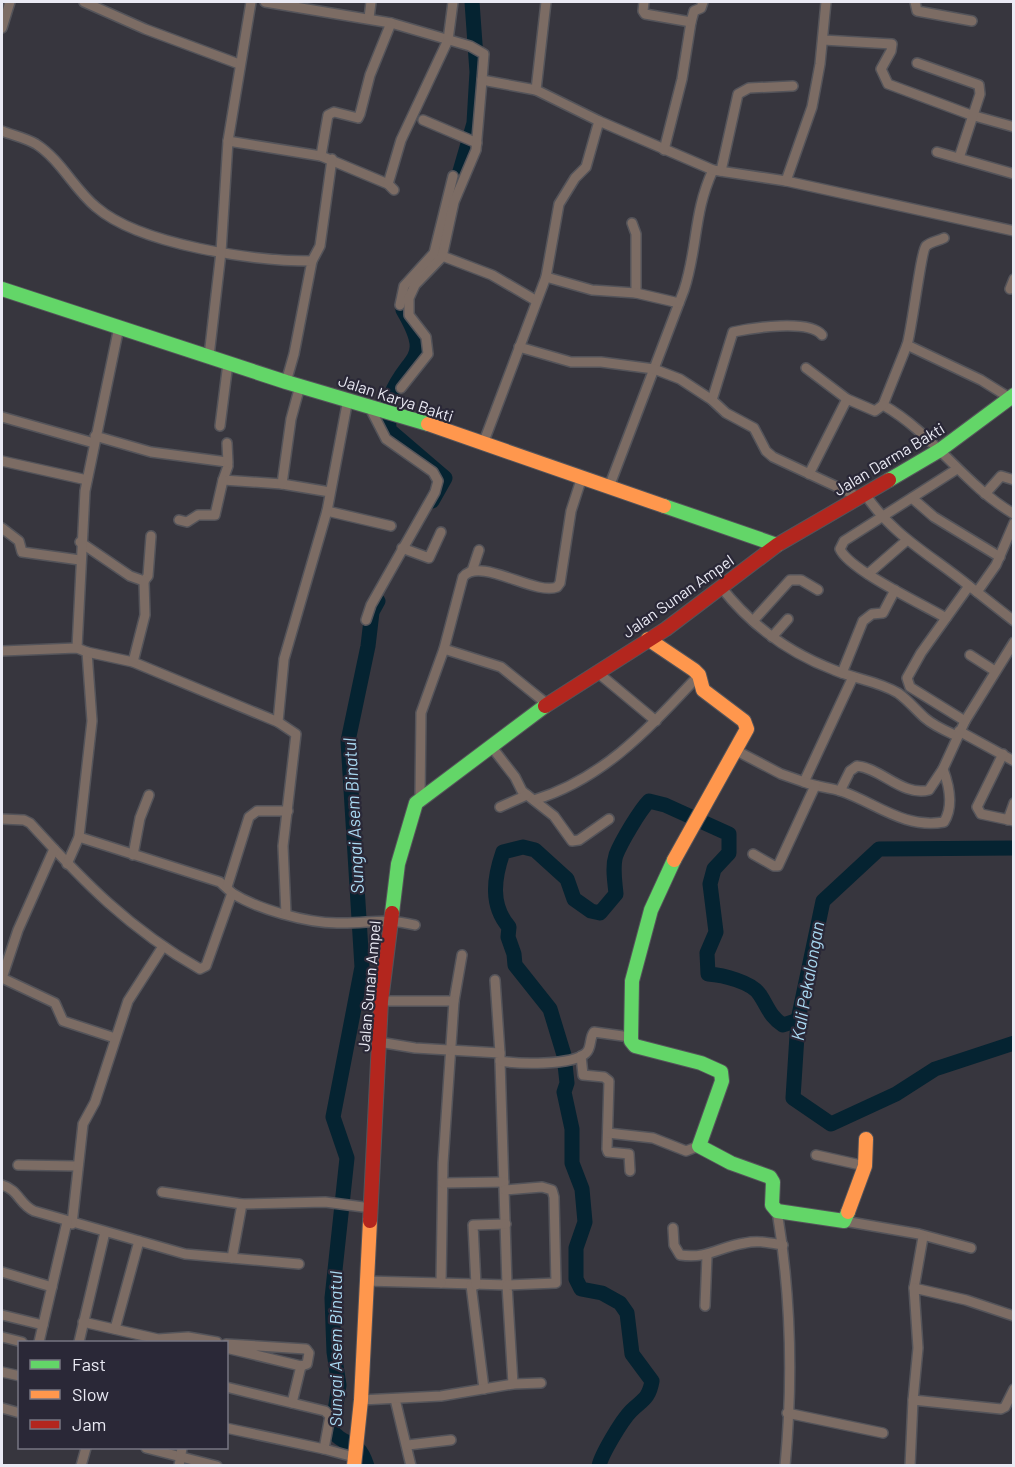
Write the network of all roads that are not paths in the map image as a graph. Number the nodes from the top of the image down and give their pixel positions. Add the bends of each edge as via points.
1 (10, 2) edge
2 (84, 2) edge
3 (250, 2) edge
4 (265, 2) edge
5 (371, 2) edge
6 (453, 2) edge
7 (546, 2) edge
8 (644, 2) edge
9 (703, 2) edge
10 (826, 2) edge
11 (915, 2) edge
12 (369, 18) junction
13 (972, 21) dead end
14 (691, 22) junction
15 (391, 23) junction
16 (2, 28) edge
17 (448, 40) junction
18 (823, 40) junction
19 (917, 63) dead end
20 (239, 64) junction
21 (482, 80) junction
22 (793, 86) dead end
23 (536, 90) junction
24 (971, 116) junction
25 (423, 120) dead end
26 (599, 121) junction
27 (1014, 127) edge
28 (2, 131) edge
29 (228, 141) junction
30 (475, 142) junction
31 (664, 150) junction
32 (937, 152) dead end
33 (321, 156) junction
34 (959, 158) junction
35 (332, 159) junction
36 (717, 171) junction
37 (1014, 174) edge
38 (453, 176) dead end
39 (786, 181) junction
40 (632, 223) dead end
41 (1014, 231) edge
42 (944, 238) dead end
43 (220, 252) junction
44 (438, 255) junction
45 (312, 261) junction
46 (546, 277) junction
47 (1014, 279) edge
48 (408, 288) junction
49 (2, 289) edge
50 (1010, 289) dead end
51 (636, 293) junction
52 (535, 300) junction
53 (679, 303) junction
54 (400, 305) dead end
55 (119, 327) junction
56 (822, 335) dead end
57 (907, 345) junction
58 (519, 347) junction
59 (208, 356) junction
60 (228, 363) junction
61 (806, 368) dead end
62 (654, 369) junction
63 (286, 382) junction
64 (300, 386) junction
65 (401, 388) dead end
66 (1012, 396) edge
67 (348, 399) junction
68 (847, 399) junction
69 (712, 400) junction
70 (883, 405) junction
71 (379, 408) junction
72 (2, 417) edge
73 (220, 426) dead end
74 (95, 440) junction
75 (228, 443) dead end
76 (483, 444) junction
77 (945, 456) junction
78 (2, 460) edge
79 (228, 463) junction
80 (957, 469) junction
81 (810, 474) junction
82 (582, 477) junction
83 (87, 480) junction
84 (223, 480) junction
85 (1014, 480) edge
86 (282, 483) junction
87 (609, 487) junction
88 (330, 492) junction
89 (985, 494) junction
90 (912, 498) junction
91 (871, 505) junction
92 (327, 511) junction
93 (1014, 514) edge
94 (179, 520) dead end
95 (1014, 523) edge
96 (391, 526) dead end
97 (2, 528) edge
98 (441, 532) dead end
99 (151, 536) dead end
100 (906, 541) junction
101 (80, 542) junction
102 (777, 545) junction
103 (403, 549) junction
104 (479, 550) dead end
105 (1000, 557) junction
106 (80, 560) junction
107 (472, 571) junction
108 (868, 574) junction
109 (144, 581) junction
110 (721, 587) junction
111 (973, 589) junction
112 (818, 590) dead end
113 (895, 590) junction
114 (946, 618) junction
115 (366, 620) dead end
116 (788, 620) dead end
117 (753, 621) junction
118 (1014, 621) edge
119 (772, 637) junction
120 (648, 639) junction
121 (1014, 642) edge
122 (77, 648) junction
123 (444, 649) junction
124 (2, 651) edge
125 (87, 652) junction
126 (970, 655) dead end
127 (133, 662) junction
128 (995, 671) junction
129 (597, 672) junction
130 (842, 673) junction
131 (699, 675) junction
132 (853, 676) junction
133 (547, 704) junction
134 (656, 721) junction
135 (965, 721) junction
136 (278, 722) junction
137 (958, 734) junction
138 (491, 746) junction
139 (735, 750) junction
140 (1003, 754) junction
141 (1014, 761) edge
142 (944, 769) junction
143 (804, 782) junction
144 (815, 786) junction
145 (840, 791) junction
146 (149, 795) dead end
147 (420, 798) junction
148 (531, 798) junction
149 (1014, 802) edge
150 (500, 807) dead end
151 (288, 811) junction
152 (2, 819) edge
153 (609, 819) dead end
154 (1011, 820) edge
155 (79, 837) junction
156 (54, 849) junction
157 (753, 854) dead end
158 (133, 855) junction
159 (67, 864) junction
160 (229, 890) junction
161 (286, 914) junction
162 (391, 919) junction
163 (415, 925) dead end
164 (162, 948) junction
165 (462, 955) dead end
166 (495, 980) dead end
167 (381, 1001) junction
168 (454, 1001) junction
169 (630, 1037) junction
170 (115, 1038) junction
171 (379, 1042) junction
172 (453, 1051) junction
173 (581, 1056) junction
174 (500, 1057) junction
175 (608, 1133) junction
176 (866, 1139) dead end
177 (699, 1146) junction
178 (816, 1155) dead end
179 (18, 1164) dead end
180 (77, 1166) junction
181 (865, 1166) junction
182 (630, 1171) dead end
183 (443, 1183) junction
184 (2, 1185) edge
185 (504, 1186) junction
186 (162, 1192) dead end
187 (242, 1204) junction
188 (371, 1208) junction
189 (777, 1211) junction
190 (844, 1221) junction
191 (70, 1223) junction
192 (506, 1224) junction
193 (673, 1228) dead end
194 (105, 1232) junction
195 (923, 1237) junction
196 (139, 1241) junction
197 (783, 1245) junction
198 (971, 1248) dead end
199 (707, 1256) junction
200 (232, 1258) junction
201 (299, 1264) dead end
202 (2, 1272) edge
203 (366, 1281) junction
204 (441, 1283) junction
205 (473, 1285) junction
206 (507, 1285) junction
207 (52, 1287) junction
208 (914, 1288) junction
209 (705, 1305) dead end
210 (2, 1315) edge
211 (1014, 1316) edge
212 (83, 1322) junction
213 (43, 1325) junction
214 (115, 1329) junction
215 (2, 1337) edge
216 (158, 1339) junction
217 (18, 1341) edge
218 (39, 1341) edge
219 (79, 1341) edge
220 (165, 1341) edge
221 (206, 1341) edge
222 (228, 1346) edge
223 (228, 1347) edge
224 (302, 1366) junction
225 (2, 1372) edge
226 (18, 1376) edge
227 (542, 1383) dead end
228 (513, 1384) junction
229 (228, 1387) edge
230 (483, 1389) junction
231 (1014, 1389) edge
232 (395, 1399) junction
233 (361, 1400) junction
234 (913, 1401) junction
235 (292, 1403) junction
236 (2, 1408) edge
237 (18, 1412) edge
238 (788, 1413) junction
239 (228, 1428) edge
240 (883, 1433) dead end
241 (451, 1440) dead end
242 (408, 1445) junction
243 (86, 1449) edge
244 (150, 1449) edge
245 (324, 1449) junction
246 (355, 1453) edge
247 (180, 1457) edge
248 (81, 1466) edge
249 (217, 1466) edge
250 (411, 1466) edge
251 (785, 1466) edge
252 (910, 1466) edge

1 - 16 street
2 - 20 street
3 - 20 street
4 - 12 street
5 - 12 street
6 - 17 street
7 - 23 street
8 - 14 street via 647,15
9 - 14 street via 694,11
10 - 18 street
11 - 13 street via 916,11
12 - 15 street
14 - 31 street
15 - 17 street
15 - 33 street via 358,118 334,112 328,115
17 - 21 street via 483,51
17 - 35 street via 401,140 391,187
18 - 24 street via 892,44 880,69 888,84
18 - 39 street via 812,106
19 - 24 street via 979,84 980,94
20 - 29 street
21 - 23 street
21 - 30 street
22 - 36 street via 749,88 738,94
23 - 26 street
24 - 27 street
24 - 34 street
25 - 30 street
26 - 31 street
26 - 46 street via 586,167 559,204
28 - 43 street via 35,144 109,217 156,237
29 - 33 street
29 - 43 street
30 - 44 street
31 - 36 street
32 - 34 street
33 - 35 street
34 - 37 street
35 - 45 street via 320,246
36 - 39 street
36 - 53 street via 699,207 690,268
38 - 44 street
39 - 41 street
40 - 51 street via 636,234
42 - 57 street via 924,247 921,254 918,294
43 - 45 street
43 - 59 street
44 - 48 street
44 - 52 street via 492,275
45 - 63 street
46 - 51 street via 591,290
46 - 52 street
47 - 50 street
48 - 54 street
48 - 65 street via 409,315 426,337 429,348 426,359
49 - 55 street, Jalan Karya Bakti
51 - 53 street
52 - 58 street
53 - 62 street
55 - 59 street, Jalan Karya Bakti
55 - 74 street
56 - 69 street via 800,325 733,332
57 - 66 street
57 - 70 street
58 - 62 street via 571,362
58 - 76 street
59 - 60 street, Jalan Karya Bakti
60 - 63 street, Jalan Karya Bakti
60 - 73 street
61 - 68 street
62 - 69 street
62 - 87 street
63 - 64 street, Jalan Karya Bakti
64 - 67 street, Jalan Karya Bakti
64 - 86 street via 291,418
66 - 77 street, Jalan Darma Bakti
67 - 71 street, Jalan Karya Bakti
67 - 88 street
68 - 70 street via 875,411
68 - 81 street
69 - 81 street via 726,413 754,428 773,457
70 - 77 street via 915,426
71 - 76 street, Jalan Karya Bakti
71 - 103 street via 386,439 433,472 438,481
72 - 74 street
74 - 79 street
74 - 83 street
75 - 79 street
76 - 82 street, Jalan Karya Bakti
77 - 80 street
77 - 91 street, Jalan Darma Bakti
78 - 83 street
79 - 84 street
80 - 89 street
80 - 90 street
81 - 91 street
82 - 87 street, Jalan Karya Bakti
82 - 107 street via 573,500 557,587 546,588
83 - 101 street
84 - 86 street
84 - 94 street via 215,515 198,515 187,522
85 - 89 street via 1001,476
86 - 88 street
87 - 102 street, Jalan Karya Bakti
88 - 92 street
89 - 93 street
90 - 91 street
90 - 105 street via 934,517
91 - 100 street
91 - 102 street, Jalan Darma Bakti
91 - 108 street via 840,549 845,558
92 - 96 street
92 - 136 street via 284,659
95 - 105 street
97 - 106 street via 19,541 21,552
98 - 103 street via 429,558
99 - 109 street via 148,576
100 - 108 street
100 - 111 street
101 - 106 street
101 - 109 street via 130,576
102 - 110 street, Jalan Sunan Ampel
103 - 115 street
104 - 107 street
105 - 111 street
106 - 122 street
107 - 123 street via 461,582
108 - 113 street
109 - 127 street via 145,615
110 - 117 street
110 - 120 street, Jalan Sunan Ampel
111 - 114 street
111 - 118 street
112 - 117 street via 801,580 790,580
113 - 114 street
113 - 130 street via 883,613 872,614 863,621
114 - 135 street via 911,668 907,681 910,687
116 - 119 street
117 - 119 street
119 - 130 street via 804,657
120 - 129 street, Jalan Sunan Ampel
120 - 131 street
121 - 128 street
122 - 124 street
122 - 125 street
123 - 133 street via 501,668
123 - 147 street via 421,713
125 - 127 street
125 - 155 street via 92,721
126 - 128 street
127 - 136 street
128 - 135 street
129 - 133 street, Jalan Sunan Ampel
129 - 134 street
130 - 132 street
131 - 134 street
131 - 139 street via 703,690 747,724
132 - 137 street via 899,694 930,722
132 - 143 street
133 - 138 street, Jalan Sunan Ampel
134 - 148 street via 574,786
135 - 137 street
136 - 151 street via 296,734
137 - 140 street
137 - 142 street
138 - 147 street, Jalan Sunan Ampel
138 - 148 street
139 - 143 street
139 - 169 street via 651,910 632,981
140 - 141 street
140 - 154 street via 977,807 981,814
142 - 145 street via 930,790 922,791 890,782 857,766
142 - 145 street via 950,793 946,817 941,822 908,821
143 - 144 street
144 - 145 street
144 - 157 street via 778,866
146 - 158 street
147 - 162 street, Jalan Sunan Ampel via 412,812 398,864
148 - 150 street
148 - 153 street via 554,816 572,841
149 - 154 street
151 - 160 street via 257,811 249,817
151 - 161 street via 283,861
152 - 156 street via 24,820
155 - 158 street
155 - 159 street
156 - 159 street
156 - 170 street via 18,930 2,978 55,1003 63,1022
158 - 160 street via 220,882
159 - 164 street via 112,909
160 - 161 street
160 - 164 street via 203,968
161 - 162 street via 337,924
162 - 163 street
162 - 167 street, Jalan Sunan Ampel
164 - 170 street via 128,1001
165 - 168 street
166 - 174 street
167 - 168 street
167 - 171 street, Jalan Sunan Ampel
168 - 172 street
169 - 173 street via 594,1032 589,1049
169 - 177 street via 635,1046 702,1063 721,1072 722,1081
170 - 180 street via 95,1102 83,1124
171 - 172 street
171 - 188 street, Jalan Sunan Ampel
172 - 174 street
172 - 183 street
173 - 174 street via 540,1063
173 - 175 street via 583,1075 609,1081
174 - 185 street
175 - 177 street via 653,1138 686,1151
175 - 182 street via 608,1152 629,1154
176 - 181 street
177 - 189 street via 770,1177 772,1205
178 - 181 street
179 - 180 street
180 - 191 street
181 - 190 street
183 - 185 street
183 - 204 street
184 - 191 street via 16,1191 25,1207
185 - 192 street
185 - 206 street via 552,1190 556,1277 552,1285
186 - 187 street
187 - 188 street via 336,1203
187 - 200 street
188 - 203 street, Jalan Sunan Ampel
189 - 190 street
189 - 197 street
190 - 195 street
191 - 194 street
191 - 207 street
192 - 205 street via 473,1225
192 - 206 street
193 - 199 street via 677,1252
194 - 196 street
194 - 212 street
195 - 198 street
195 - 208 street
196 - 200 street via 185,1254
196 - 214 street
197 - 199 street via 757,1241
197 - 238 street via 790,1341
199 - 209 street
200 - 201 street
202 - 207 street
203 - 204 street
203 - 233 street, Jalan Sunan Ampel
204 - 205 street
205 - 206 street
205 - 230 street
206 - 228 street
207 - 213 street
208 - 211 street
208 - 234 street via 918,1348
210 - 213 street
212 - 214 street
212 - 219 street
213 - 218 street
214 - 216 street
215 - 217 street
216 - 220 street
216 - 221 street via 188,1337
222 - 224 street via 306,1349 308,1362
223 - 224 street
224 - 235 street
225 - 226 street
227 - 228 street
228 - 230 street
229 - 235 street
230 - 232 street
231 - 234 street via 1001,1409
232 - 233 street
232 - 242 street
233 - 246 street, Jalan Sunan Ampel
234 - 252 street
235 - 245 street via 328,1413
236 - 237 street
238 - 240 street
238 - 251 street
239 - 245 street
241 - 242 street
242 - 250 street
243 - 248 street
244 - 247 street
245 - 246 street
247 - 249 street

